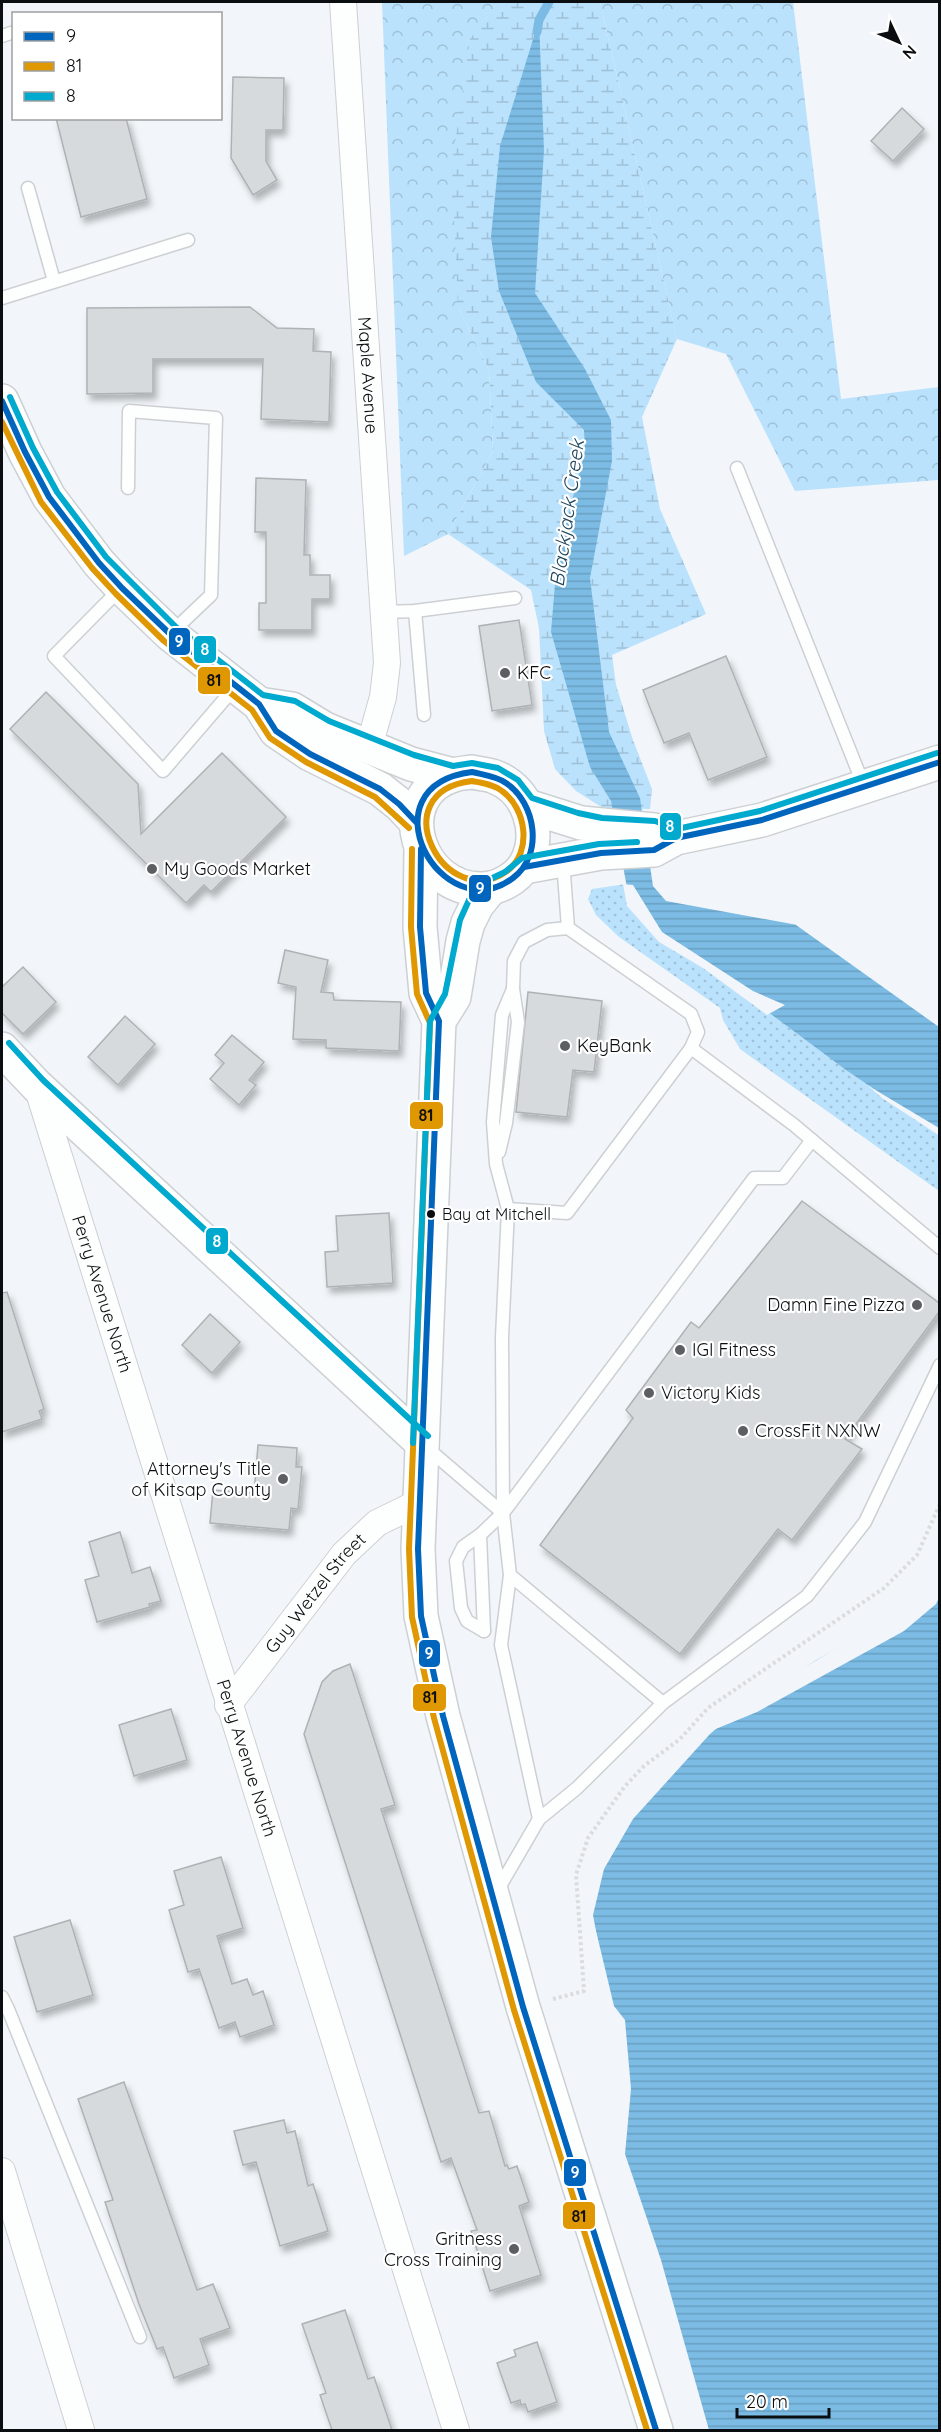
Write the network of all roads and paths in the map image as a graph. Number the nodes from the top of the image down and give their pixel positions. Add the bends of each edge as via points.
1 (343, 2) edge
2 (28, 188) dead end
3 (188, 240) dead end
4 (54, 281) junction
5 (2, 298) edge
6 (2, 401) edge
7 (737, 468) dead end
8 (128, 488) dead end
9 (122, 588) junction
10 (515, 597) dead end
11 (415, 611) junction
12 (384, 612) junction
13 (170, 634) junction
14 (247, 695) junction
15 (424, 715) dead end
16 (369, 747) junction
17 (939, 762) edge
18 (453, 775) junction
19 (865, 787) junction
20 (526, 806) junction
21 (418, 835) junction
22 (601, 840) junction
23 (563, 860) junction
24 (524, 867) junction
25 (490, 889) junction
26 (568, 928) junction
27 (439, 1021) junction
28 (691, 1048) junction
29 (2, 1049) edge
30 (37, 1086) junction
31 (812, 1140) junction
32 (508, 1209) junction
33 (939, 1248) edge
34 (939, 1365) edge
35 (422, 1443) junction
36 (420, 1502) junction
37 (939, 1504) edge
38 (503, 1513) junction
39 (480, 1535) junction
40 (510, 1575) junction
41 (663, 1703) junction
42 (228, 1704) junction
43 (539, 1819) junction
44 (493, 1899) junction
45 (2, 1997) edge
46 (523, 2007) junction
47 (2, 2171) edge
48 (7, 2210) edge
49 (140, 2337) dead end
50 (80, 2430) edge
51 (456, 2430) edge
52 (656, 2430) edge

1 - 12 street, Maple Avenue
2 - 4 lane
3 - 4 lane
4 - 5 lane
6 - 9 main road via 49,496
7 - 19 lane
8 - 13 lane via 129,411 216,418 211,595
9 - 13 main road
9 - 14 lane via 54,656 163,771
10 - 11 lane
11 - 12 lane
11 - 15 lane
12 - 16 street, Maple Avenue via 387,663 383,697
13 - 14 main road
14 - 16 main road via 292,709 325,729
14 - 21 main road via 276,731 310,754 380,789 399,804
16 - 18 main road
17 - 19 main road
18 - 20 main road via 472,772 495,777 512,788
18 - 21 main road via 427,794 420,807
19 - 22 main road via 762,820 661,839
20 - 22 main road via 576,822
20 - 24 main road via 534,836
21 - 25 main road via 425,859 445,879 459,886
21 - 27 main road via 426,993
22 - 23 main road
23 - 24 main road
23 - 26 lane
24 - 25 main road via 510,880
25 - 27 main road via 468,923 454,997
26 - 28 lane via 691,1014 698,1032
26 - 32 lane via 547,930 524,942 514,961 518,1022 506,1123 496,1164
27 - 35 main road
28 - 31 lane
28 - 32 lane via 567,1214
29 - 30 main road
30 - 35 main road
30 - 42 street, Perry Avenue North
31 - 33 lane
31 - 38 lane via 783,1178 754,1178
32 - 38 lane via 502,1338
34 - 41 lane via 865,1522 807,1596
35 - 36 main road
35 - 38 lane
36 - 42 street, Guy Wetzel Street via 377,1523 344,1554
36 - 44 main road via 421,1616 443,1716
37 - 46 path via 917,1555 884,1588 708,1708 680,1739 625,1786 588,1838 576,1875 584,1991
38 - 39 lane
38 - 40 lane
39 - 39 lane via 463,1546 456,1561 461,1608 467,1621 484,1631
40 - 41 lane
40 - 43 lane via 501,1645
41 - 43 lane via 577,1788
42 - 51 street, Perry Avenue North
43 - 44 lane
44 - 46 main road
45 - 49 lane
46 - 52 main road
47 - 48 street
48 - 50 street

